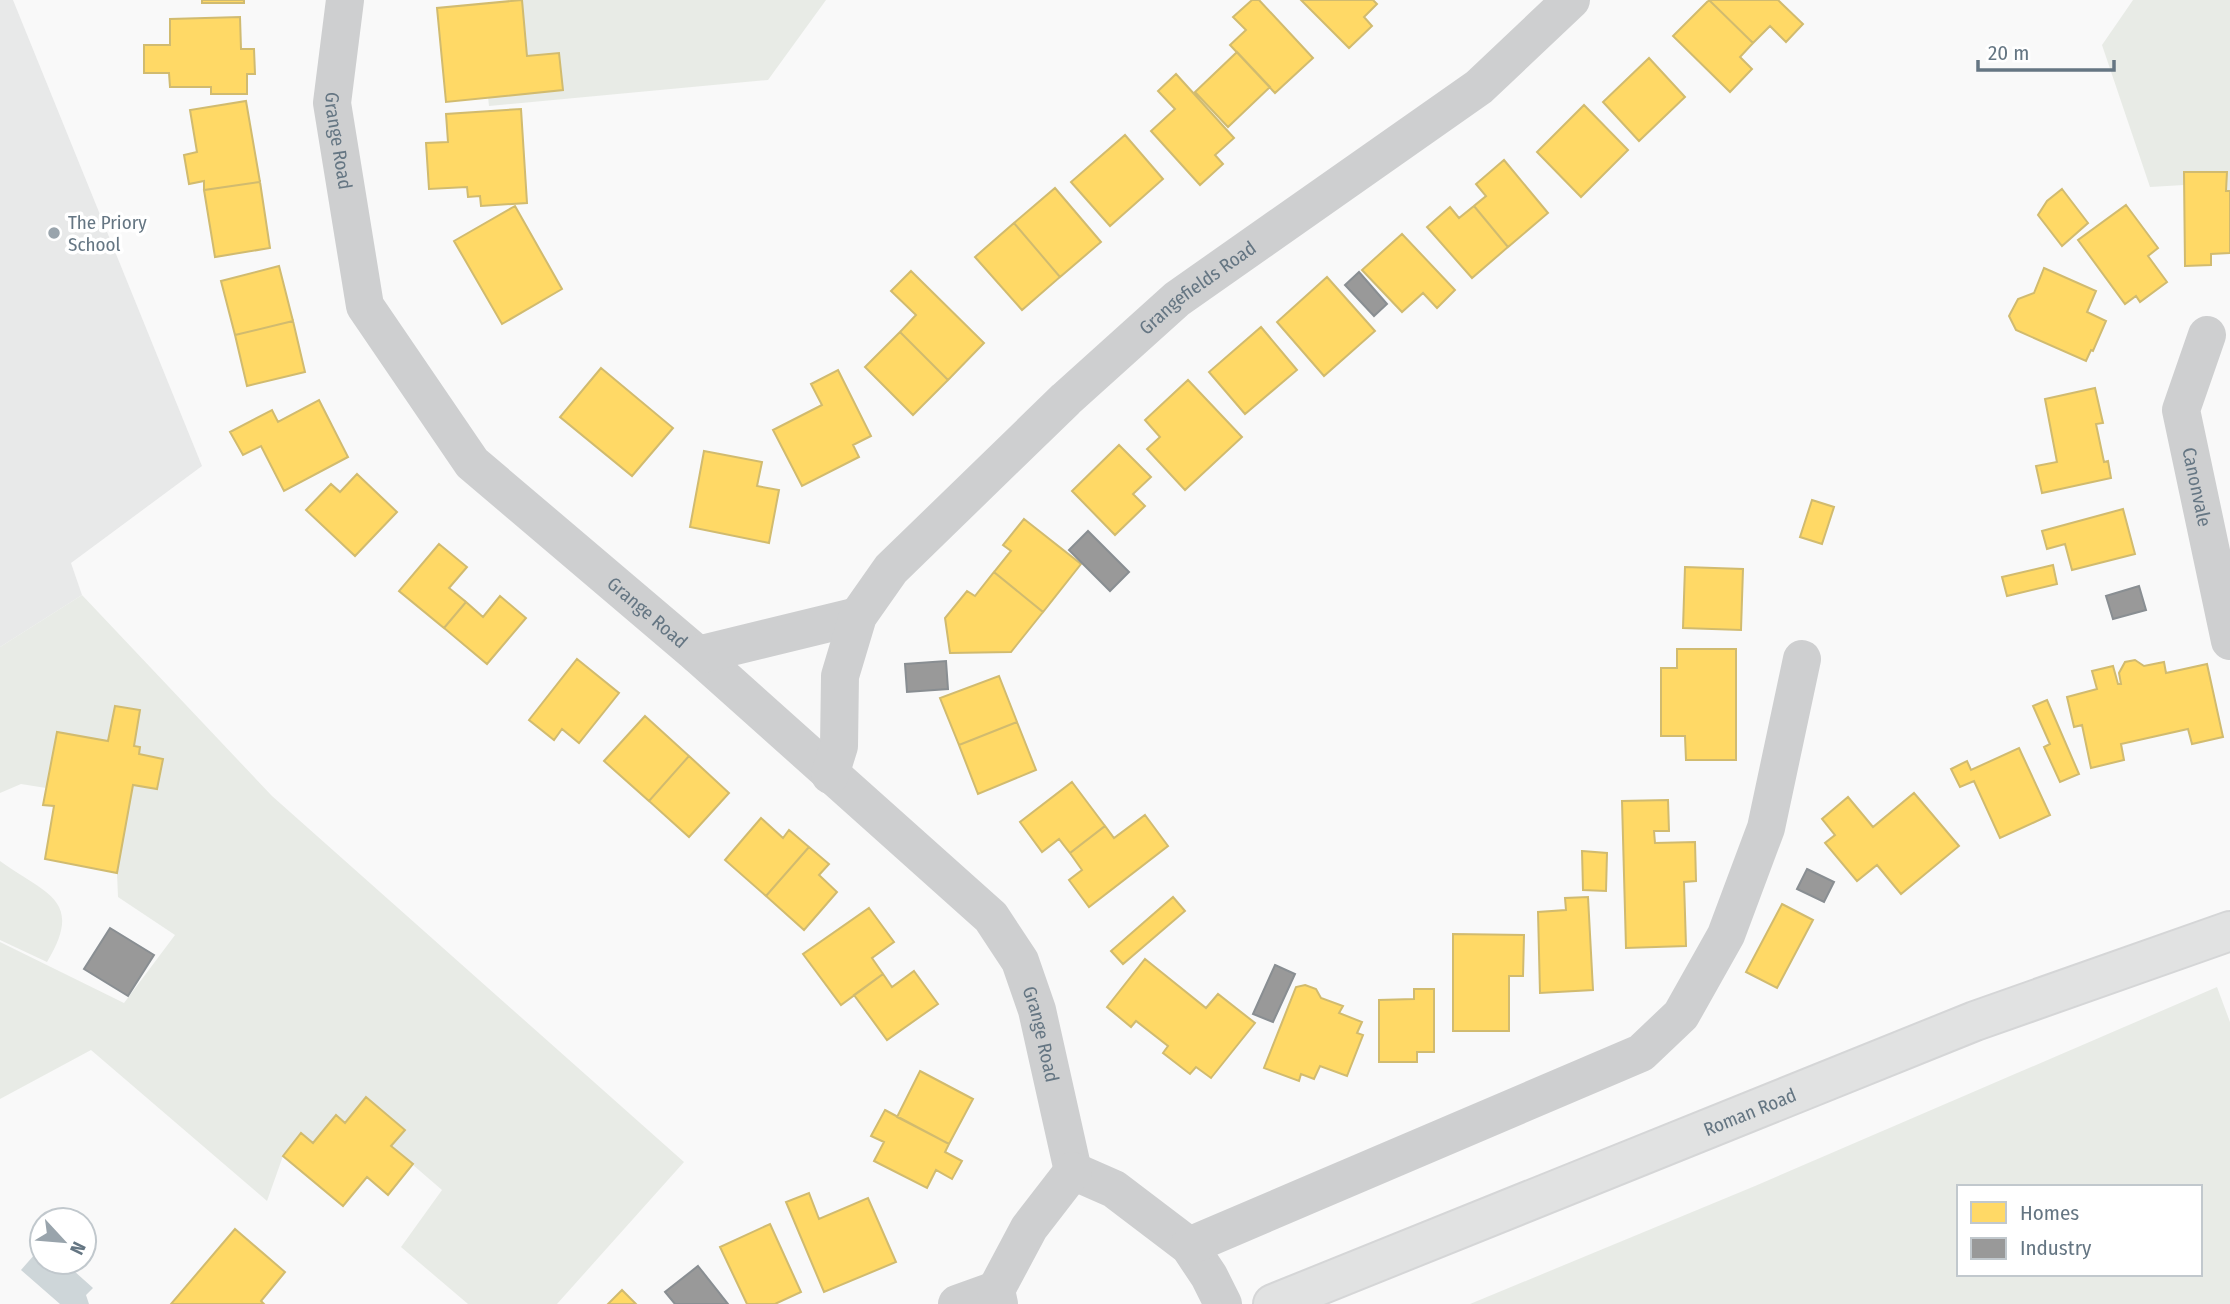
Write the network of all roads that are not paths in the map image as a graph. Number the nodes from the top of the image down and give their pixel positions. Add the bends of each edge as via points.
1 (345, 0) edge
2 (1571, 0) edge
3 (2207, 335) dead end
4 (858, 616) junction
5 (2230, 641) edge
6 (698, 655) junction
7 (1802, 659) dead end
8 (830, 775) junction
9 (2230, 931) edge
10 (1073, 1171) junction
11 (1189, 1246) junction
12 (998, 1297) edge
13 (957, 1304) edge
14 (1223, 1304) edge
15 (1273, 1304) edge

1 - 6 street, Grange Road via 332,103 365,306 472,463
2 - 4 street, Grangefields Road via 1479,87 1177,299 891,569
3 - 5 street, Canonvale via 2181,410
4 - 6 street
4 - 8 street, Grangefields Road via 840,676 839,746
6 - 8 street, Grange Road
7 - 11 street via 1766,828 1726,935 1671,1025 1641,1053
8 - 10 street, Grange Road via 991,917 1020,961 1037,1010
9 - 15 main road, Roman Road via 1975,1021
10 - 11 street via 1114,1189
10 - 12 street via 1029,1227
11 - 14 street
12 - 13 street

